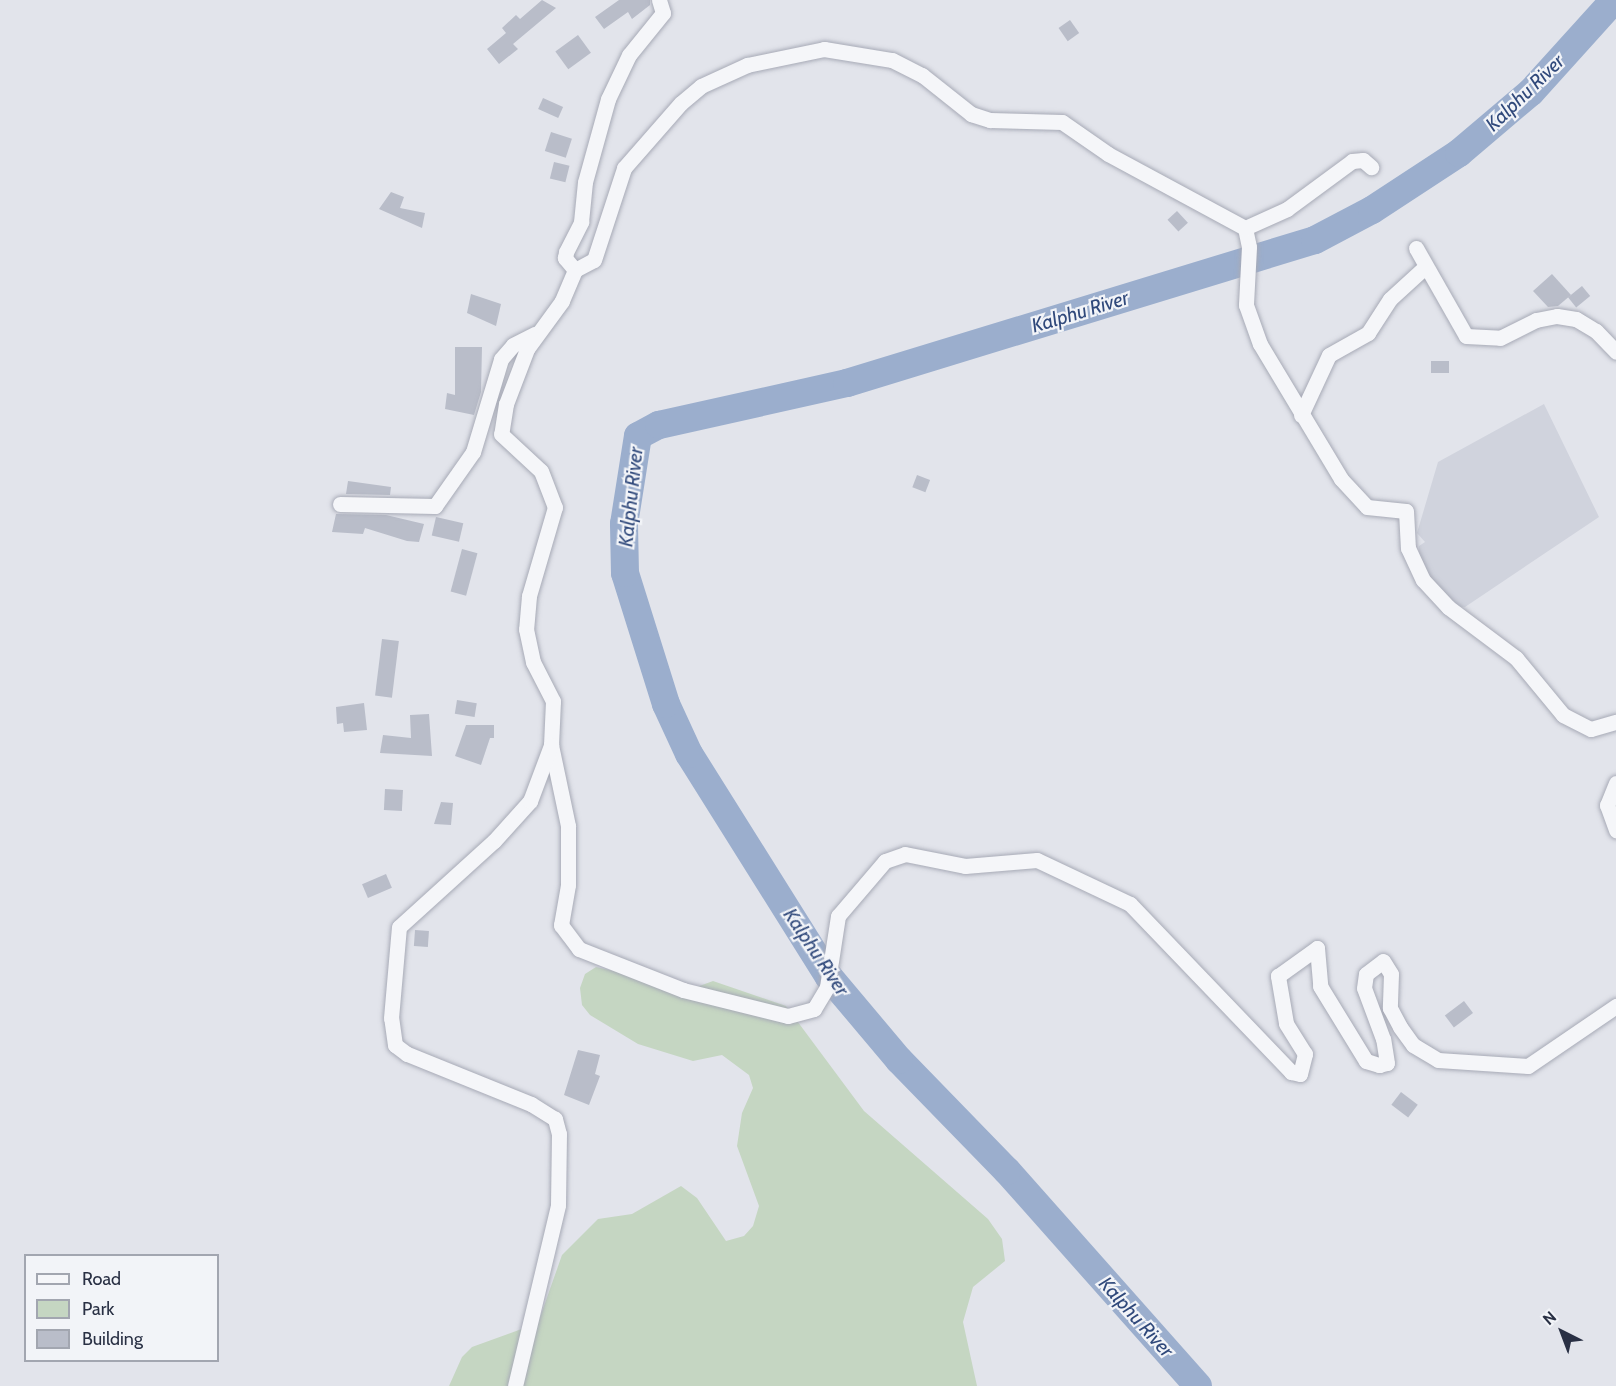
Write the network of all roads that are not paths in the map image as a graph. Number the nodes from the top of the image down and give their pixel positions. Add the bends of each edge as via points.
1 (659, 0) edge
2 (1371, 167) dead end
3 (1245, 228) junction
4 (1416, 248) dead end
5 (1425, 267) junction
6 (575, 270) junction
7 (535, 334) junction
8 (1616, 352) edge
9 (1300, 415) junction
10 (340, 504) dead end
11 (1616, 722) edge
12 (551, 746) junction
13 (1616, 783) edge
14 (1616, 830) edge
15 (1616, 1006) edge
16 (515, 1386) edge

1 - 6 street via 663,13 629,55 608,99 585,182 581,222 566,252 565,258
2 - 3 street via 1363,160 1352,161 1280,214
3 - 6 street via 1108,154 1062,122 990,120 970,114 922,75 892,60 824,49 747,65 701,86 681,103 624,168 594,260
3 - 9 street via 1250,247 1246,305 1270,366
4 - 5 street
5 - 8 street via 1466,336 1500,338 1536,320 1557,316 1576,319 1596,331
5 - 9 street via 1390,299 1368,333 1329,355
6 - 7 street via 562,301
7 - 10 street via 513,345 501,359 473,452 435,506
7 - 12 street via 506,404 501,434 542,471 555,507 529,596 526,629 533,662 553,701
9 - 11 street via 1360,502 1374,509 1406,511 1411,556 1423,580 1448,607 1516,658 1570,722 1590,729
12 - 15 street via 567,810 568,885 561,912 568,936 579,949 625,970 767,1011 788,1016 814,1009 827,987 838,916 885,861 905,854 965,866 1037,860 1106,889 1130,904 1227,1000 1280,1063 1300,1074 1305,1054 1286,1023 1278,976 1317,948 1320,986 1366,1061 1378,1065 1388,1063 1364,988 1366,974 1383,961 1391,974 1390,1008 1400,1027 1413,1045 1437,1060 1528,1066
12 - 16 street via 530,801 494,841 399,927 391,1018 395,1045 407,1054 531,1104 555,1119 560,1134 558,1205
13 - 14 street via 1607,805

